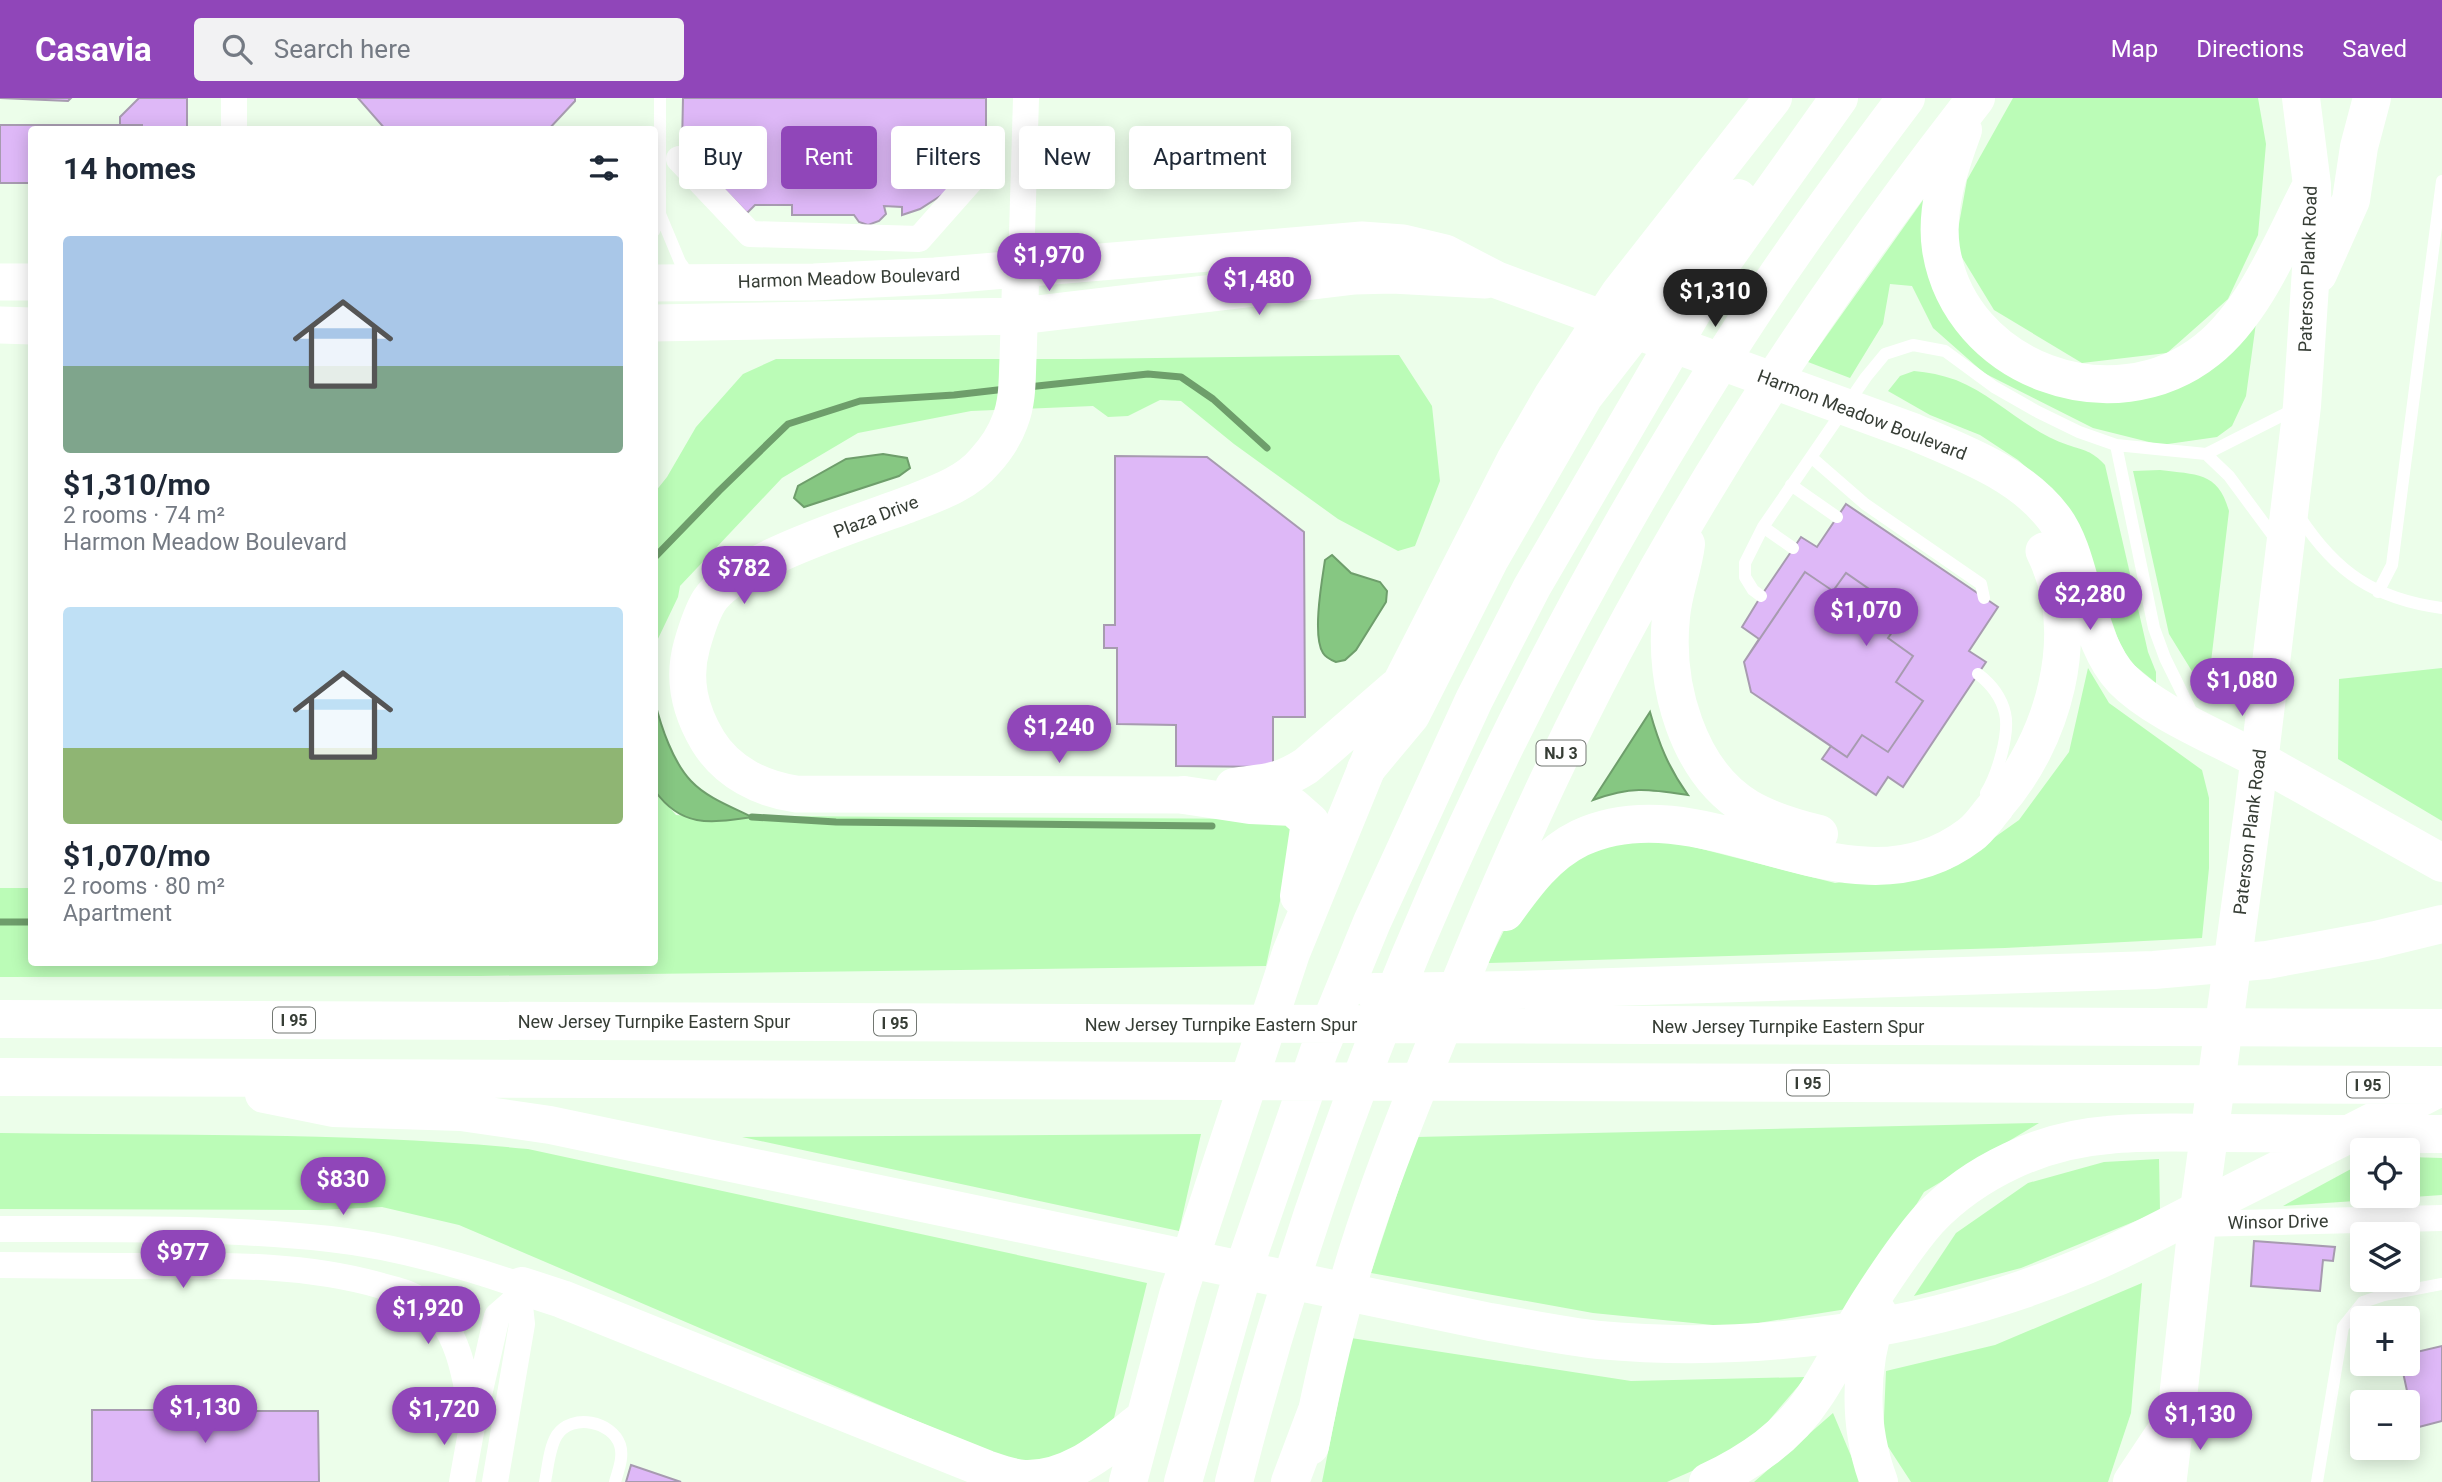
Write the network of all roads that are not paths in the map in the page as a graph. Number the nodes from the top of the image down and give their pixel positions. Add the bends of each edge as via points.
1 (234, 98) edge
2 (660, 98) edge
3 (1026, 98) edge
4 (1773, 98) edge
5 (1822, 98) edge
6 (1839, 98) edge
7 (1906, 98) edge
8 (1976, 98) edge
9 (2301, 98) edge
10 (2372, 98) edge
11 (234, 126) edge
12 (658, 162) edge
13 (2442, 181) edge
14 (2312, 185) junction
15 (708, 189) edge
16 (964, 189) edge
17 (658, 201) edge
18 (660, 214) junction
19 (658, 220) edge
20 (1021, 268) junction
21 (1497, 280) junction
22 (0, 282) edge
23 (28, 282) edge
24 (658, 283) edge
25 (696, 284) junction
26 (2311, 289) junction
27 (658, 323) edge
28 (0, 325) edge
29 (28, 326) edge
30 (1019, 334) junction
31 (2302, 406) junction
32 (2116, 445) junction
33 (2206, 454) junction
34 (1811, 457) junction
35 (1982, 462) junction
36 (1791, 485) junction
37 (2290, 501) junction
38 (1688, 517) junction
39 (1837, 517) dead end
40 (1763, 527) junction
41 (1794, 548) dead end
42 (2284, 550) junction
43 (2378, 592) junction
44 (1761, 596) dead end
45 (1984, 598) dead end
46 (2442, 608) edge
47 (1978, 674) dead end
48 (1402, 682) junction
49 (2198, 727) junction
50 (2259, 760) junction
51 (1366, 769) junction
52 (1184, 795) junction
53 (1988, 804) junction
54 (2442, 863) edge
55 (2442, 924) edge
56 (1292, 953) junction
57 (1469, 958) junction
58 (0, 1019) edge
59 (1201, 1025) junction
60 (2442, 1028) edge
61 (0, 1077) edge
62 (183, 1078) junction
63 (2442, 1086) edge
64 (2442, 1134) edge
65 (2442, 1218) edge
66 (2197, 1224) junction
67 (0, 1228) edge
68 (0, 1265) edge
69 (1889, 1273) junction
70 (2442, 1284) edge
71 (520, 1291) junction
72 (1316, 1413) junction
73 (2176, 1416) junction
74 (1145, 1418) junction
75 (473, 1421) junction
76 (462, 1482) edge
77 (495, 1482) edge
78 (545, 1482) edge
79 (615, 1482) edge
80 (1128, 1482) edge
81 (1183, 1482) edge
82 (1234, 1482) edge
83 (1290, 1482) edge
84 (1303, 1482) edge
85 (1708, 1482) edge
86 (1878, 1482) edge
87 (2133, 1482) edge
88 (2168, 1482) edge
89 (2317, 1482) edge

1 - 11 street
2 - 12 lane
3 - 20 street, Plaza Drive
4 - 48 main road via 1620,293 1574,361 1521,450
5 - 51 main road via 1810,105 1584,396 1490,559 1412,715
6 - 81 main road via 1718,268 1532,587 1463,724 1372,922 1315,1064 1245,1265
7 - 82 main road, NJ 3 via 1785,263 1697,400 1599,567 1492,773 1429,913 1342,1133 1283,1306
8 - 14 main road via 1942,200 1941,248 1946,270 1967,312 2001,348 2021,362 2071,382 2097,385 2146,380 2205,352 2247,306
8 - 38 main road, NJ 3 via 1775,377
9 - 14 main road, Paterson Plank Road
10 - 26 main road via 2351,200
13 - 43 lane via 2392,565
14 - 26 main road, Paterson Plank Road
15 - 16 street via 750,234 919,240
17 - 18 lane
18 - 19 lane
18 - 25 lane via 680,262
20 - 21 street, Harmon Meadow Boulevard via 1362,240 1445,253
20 - 25 street, Harmon Meadow Boulevard via 814,282
20 - 30 street, Plaza Drive
21 - 30 street, Harmon Meadow Boulevard via 1355,276
21 - 35 street, Harmon Meadow Boulevard via 1914,432
22 - 23 street
24 - 25 street, Harmon Meadow Boulevard
26 - 31 main road, Paterson Plank Road
27 - 30 street, Harmon Meadow Boulevard
28 - 29 street
30 - 52 street, Plaza Drive via 1016,399 1010,422 985,462 970,476 936,494 782,553 739,573 720,588 709,601 689,654 689,700 710,745 751,781 775,791
31 - 33 lane
31 - 37 main road, Paterson Plank Road
32 - 33 lane
32 - 34 lane via 2038,412 1945,351 1913,345 1885,354
32 - 49 lane via 2154,628
33 - 42 lane via 2229,476
34 - 36 lane
34 - 45 lane via 1865,504 1982,584
35 - 49 street, Harmon Meadow Boulevard via 2034,497 2055,519 2104,653 2121,678 2150,702
35 - 53 street via 2035,533 2054,578 2061,620 2060,666 2044,729 2014,786
36 - 39 lane
36 - 40 lane
37 - 42 main road, Paterson Plank Road
37 - 43 lane via 2313,538 2344,570
38 - 53 main road via 1684,562 1671,617 1672,678 1689,735 1720,785 1773,821 1873,844 1922,838 1950,828
38 - 57 main road, NJ 3 via 1571,733
40 - 41 lane
40 - 44 lane via 1745,563 1745,577
42 - 50 main road, Paterson Plank Road
43 - 46 lane
47 - 53 lane via 1993,685 2006,715 2003,748
48 - 51 main road
48 - 52 main road via 1306,766 1279,782
49 - 50 street, Harmon Meadow Boulevard
50 - 54 main road
50 - 66 main road, Paterson Plank Road
51 - 56 main road
52 - 56 main road via 1293,807 1310,822
53 - 57 main road via 1972,834 1927,858 1866,867 1685,827 1652,823 1604,829 1578,839 1538,868
55 - 59 main road via 2279,958 2214,966 1351,992
56 - 74 main road via 1178,1294
57 - 72 main road, NJ 3 via 1363,1234
58 - 59 main road, New Jersey Turnpike Eastern Spur / I 95
59 - 60 main road, New Jersey Turnpike Eastern Spur / I 95
61 - 62 main road, I 95
62 - 63 main road, I 95
62 - 63 main road via 333,1108 501,1116 1417,1307 1553,1333 1691,1344 1856,1331 1989,1301 2139,1241
64 - 69 main road via 2131,1133 2055,1145 2031,1152 1967,1187 1930,1218
65 - 66 street, Winsor Drive
66 - 73 main road, Paterson Plank Road
67 - 71 street via 331,1239 477,1270
68 - 75 street via 252,1266 347,1278 409,1294 428,1306 445,1327 464,1375
69 - 85 main road via 1803,1413 1755,1457
69 - 86 main road via 1864,1364 1866,1436
70 - 89 lane via 2384,1294 2363,1303 2343,1327
71 - 74 main road via 575,1304 1013,1477 1040,1478 1071,1470
71 - 75 street via 497,1316
71 - 77 street via 522,1324
72 - 83 main road
72 - 84 main road, NJ 3
73 - 87 main road
73 - 88 street, Paterson Plank Road
74 - 80 main road
75 - 76 street
78 - 79 lane via 556,1437 579,1422 601,1427 617,1439 621,1454

